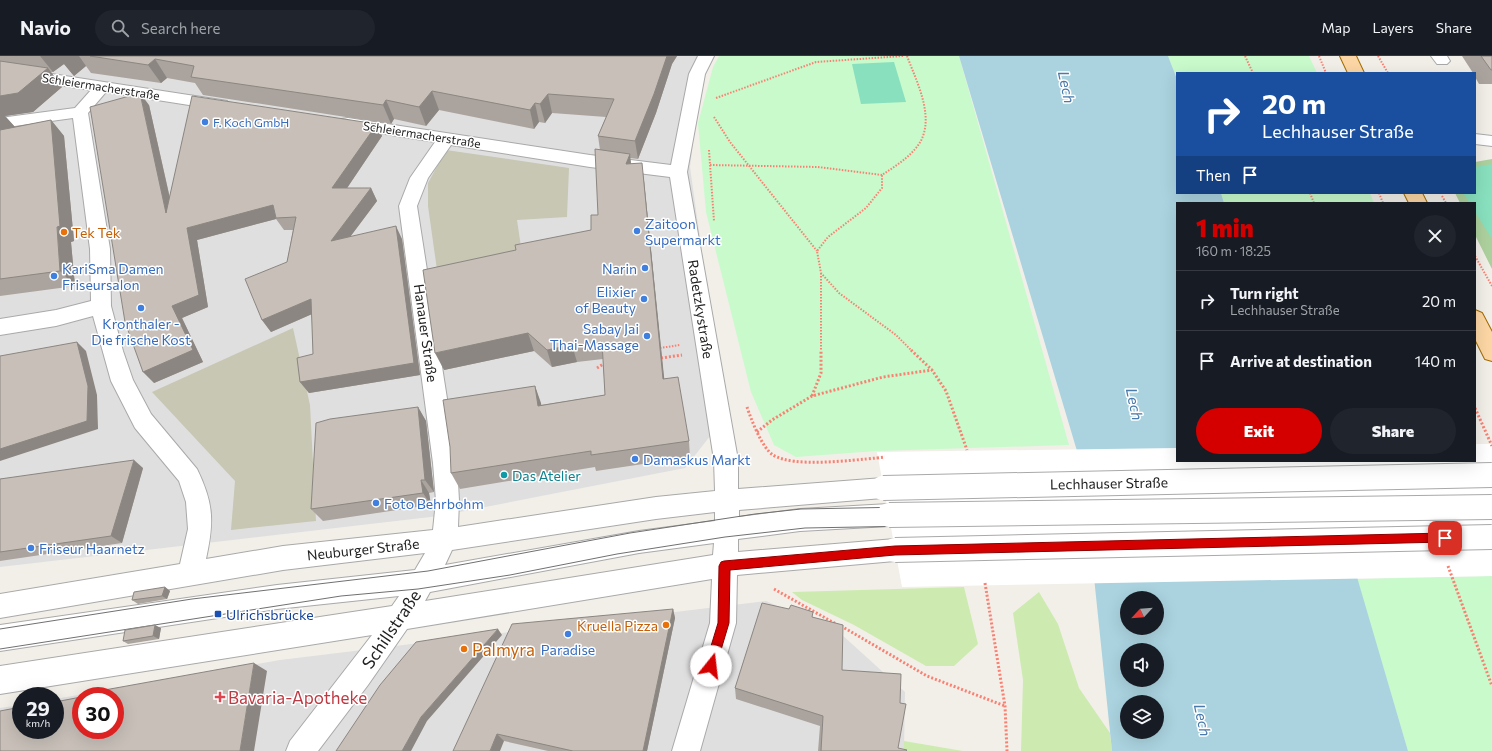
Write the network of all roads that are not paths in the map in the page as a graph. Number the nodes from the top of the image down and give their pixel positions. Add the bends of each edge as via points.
1 (706, 56) edge
2 (1348, 56) edge
3 (76, 65) dead end
4 (0, 71) edge
5 (1356, 72) edge
6 (57, 79) junction
7 (102, 87) junction
8 (236, 107) edge
9 (80, 112) junction
10 (333, 121) edge
11 (0, 123) edge
12 (447, 138) junction
13 (1476, 139) edge
14 (1492, 141) edge
15 (678, 172) junction
16 (101, 306) junction
17 (1476, 320) edge
18 (0, 327) edge
19 (1492, 353) edge
20 (1492, 475) edge
21 (727, 500) junction
22 (1492, 506) edge
23 (726, 531) junction
24 (1492, 537) edge
25 (443, 540) junction
26 (724, 566) junction
27 (192, 573) junction
28 (423, 581) junction
29 (0, 606) edge
30 (400, 617) junction
31 (0, 638) edge
32 (0, 680) edge
33 (300, 751) edge
34 (686, 751) edge

1 - 15 street, Radetzkystraße via 697,74
2 - 5 main road
3 - 6 street
4 - 6 street, Schleiermacherstraße
6 - 7 street, Schleiermacherstraße
7 - 8 street, Schleiermacherstraße
7 - 9 street
9 - 11 street
9 - 16 street via 100,249
10 - 12 street, Schleiermacherstraße
12 - 15 street, Schleiermacherstraße
12 - 25 street, Hanauer Straße via 420,174 411,190 408,206 445,463 449,502
13 - 14 street
15 - 21 street, Radetzkystraße via 726,460
16 - 18 street via 56,318
16 - 27 street via 122,381 143,421 189,476 198,502 200,529
17 - 19 main road
20 - 21 street, Lechhauser Straße, bridge via 883,488
21 - 23 street, Radetzkystraße
21 - 25 street, Neuburger Straße
22 - 23 street, bridge via 888,514 800,520
23 - 26 street, Radetzkystraße
23 - 28 street via 638,542
24 - 26 street, bridge via 895,550
25 - 27 street, Neuburger Straße via 283,558
25 - 28 street, Schillstraße
26 - 30 street
26 - 34 street, Radetzkystraße via 723,623
27 - 29 street, Neuburger Straße
28 - 30 street, Schillstraße
28 - 31 street via 277,597
30 - 32 street
30 - 33 street, Schillstraße via 366,667

